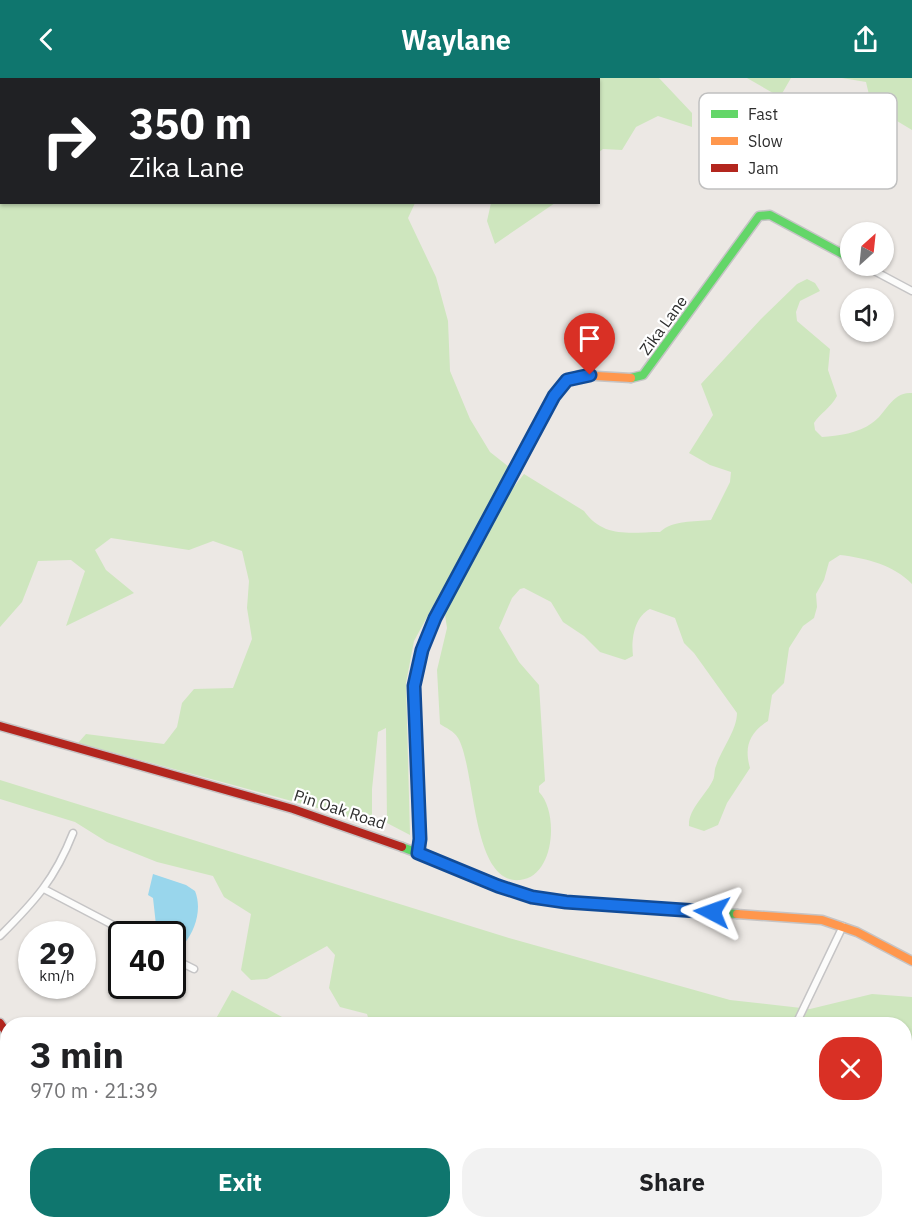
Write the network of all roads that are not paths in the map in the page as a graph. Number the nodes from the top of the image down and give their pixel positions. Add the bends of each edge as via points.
1 (840, 253) edge
2 (884, 276) edge
3 (912, 291) edge
4 (0, 726) edge
5 (72, 833) dead end
6 (418, 853) junction
7 (44, 889) junction
8 (108, 922) edge
9 (843, 926) junction
10 (0, 936) edge
11 (912, 961) edge
12 (186, 965) edge
13 (194, 969) dead end
14 (799, 1017) edge

1 - 6 street, Zika Lane via 770,215 759,216 643,375 632,379 579,376 561,385 440,609 422,650 413,702
2 - 3 street
4 - 6 street, Pin Oak Road via 293,809
5 - 7 street via 60,864
6 - 9 street, Pin Oak Road via 498,886 548,900 804,918
7 - 8 street
7 - 10 street
9 - 11 street, Pin Oak Road
9 - 14 street
12 - 13 street

